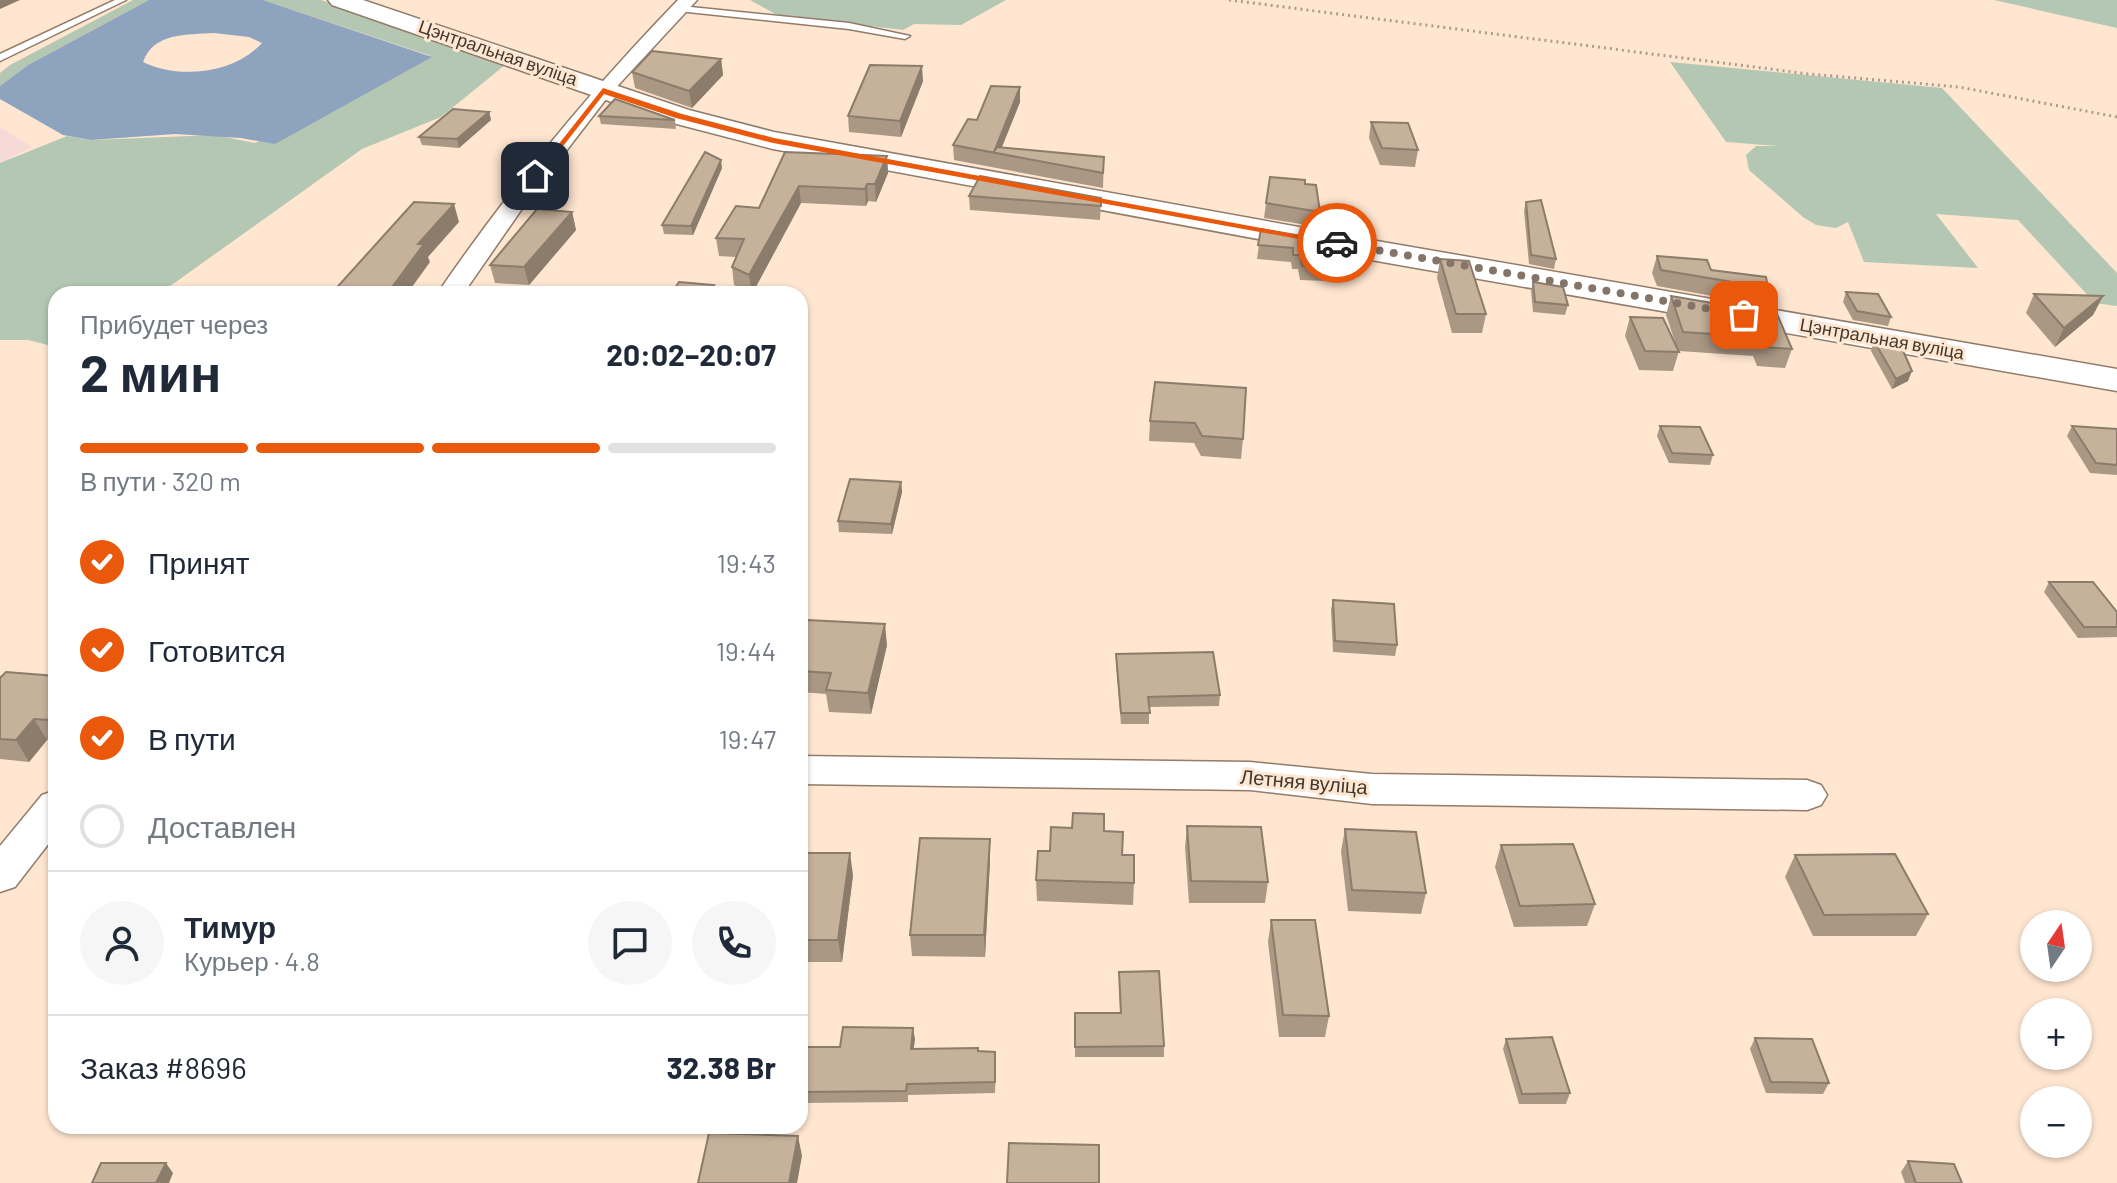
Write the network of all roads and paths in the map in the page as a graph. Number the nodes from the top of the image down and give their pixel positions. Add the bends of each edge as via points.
1 (122, 0) edge
2 (340, 0) edge
3 (1229, 0) edge
4 (684, 4) edge
5 (905, 36) dead end
6 (0, 58) edge
7 (603, 90) junction
8 (2117, 117) edge
9 (456, 286) edge
10 (2117, 380) edge
11 (808, 770) edge
12 (1807, 795) dead end
13 (48, 815) edge
14 (0, 876) edge

1 - 6 lane
2 - 7 street, Цэнтральная вуліца
3 - 8 path via 1794,73 1959,87
4 - 5 lane
4 - 7 street
7 - 9 street
7 - 10 street, Цэнтральная вуліца via 789,143
11 - 12 street, Летняя вуліца via 1250,776 1372,789
13 - 14 street

